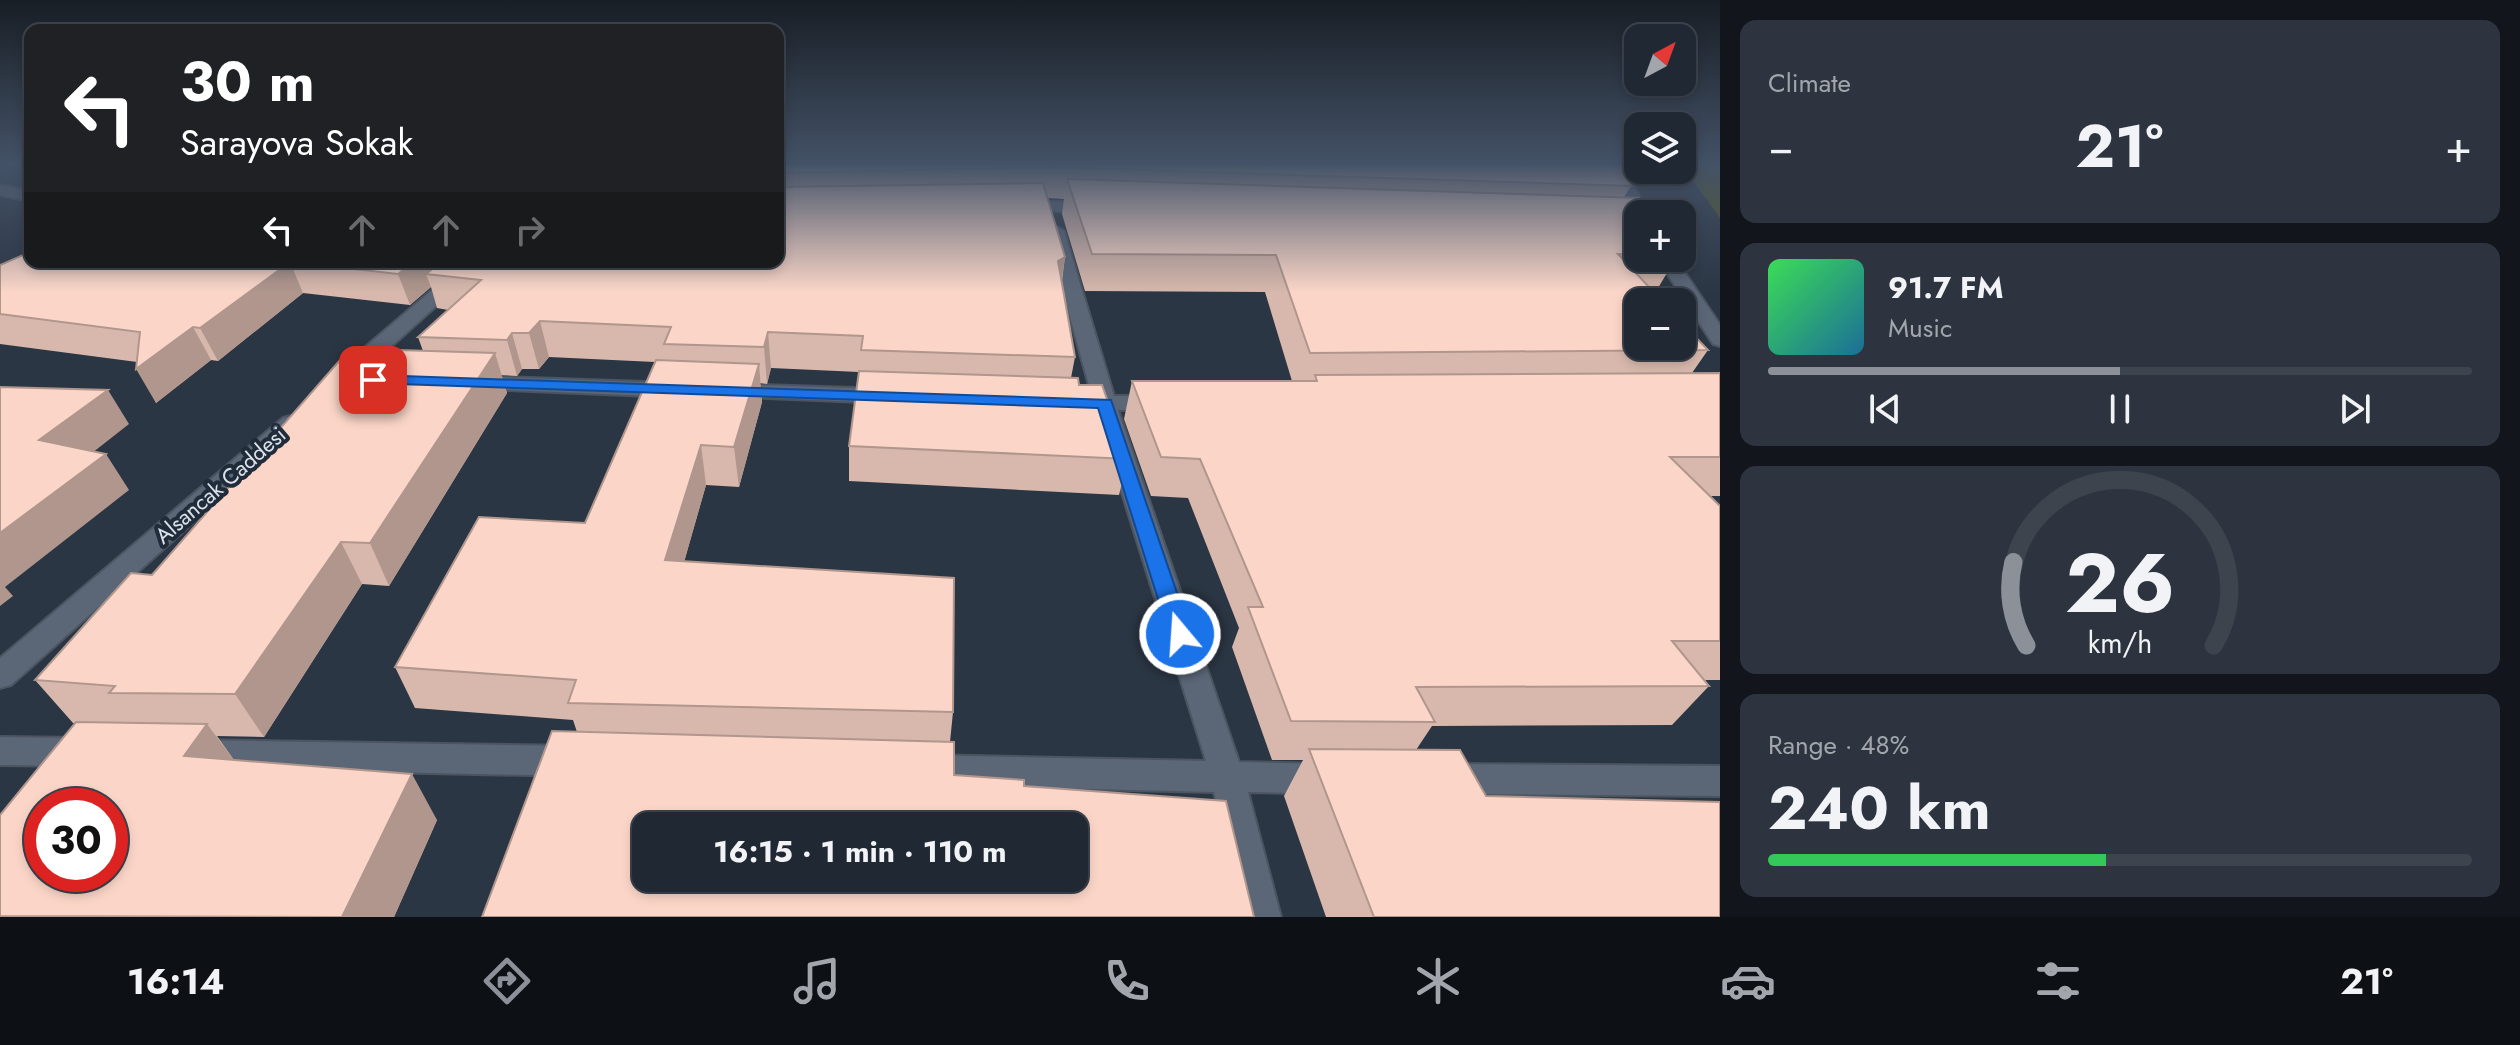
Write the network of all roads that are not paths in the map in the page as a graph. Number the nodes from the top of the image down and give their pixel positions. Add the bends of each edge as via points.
1 (1049, 208) edge
2 (1105, 208) edge
3 (1112, 208) edge
4 (469, 268) edge
5 (1675, 272) edge
6 (1720, 340) edge
7 (342, 379) junction
8 (373, 380) edge
9 (453, 382) edge
10 (914, 397) edge
11 (1057, 402) edge
12 (1184, 403) edge
13 (1105, 404) junction
14 (0, 676) edge
15 (0, 751) edge
16 (110, 753) edge
17 (173, 754) edge
18 (610, 762) edge
19 (895, 769) edge
20 (1228, 778) junction
21 (1355, 779) edge
22 (1418, 779) edge
23 (1720, 781) edge
24 (1262, 917) edge

1 - 13 street
2 - 3 street
4 - 7 street, Alsancak Caddesi
5 - 6 street
7 - 8 street
7 - 14 street, Alsancak Caddesi
9 - 10 street
11 - 13 street
12 - 13 street
13 - 20 street
15 - 16 street
17 - 18 street
19 - 20 street
20 - 21 street
20 - 24 street
22 - 23 street

